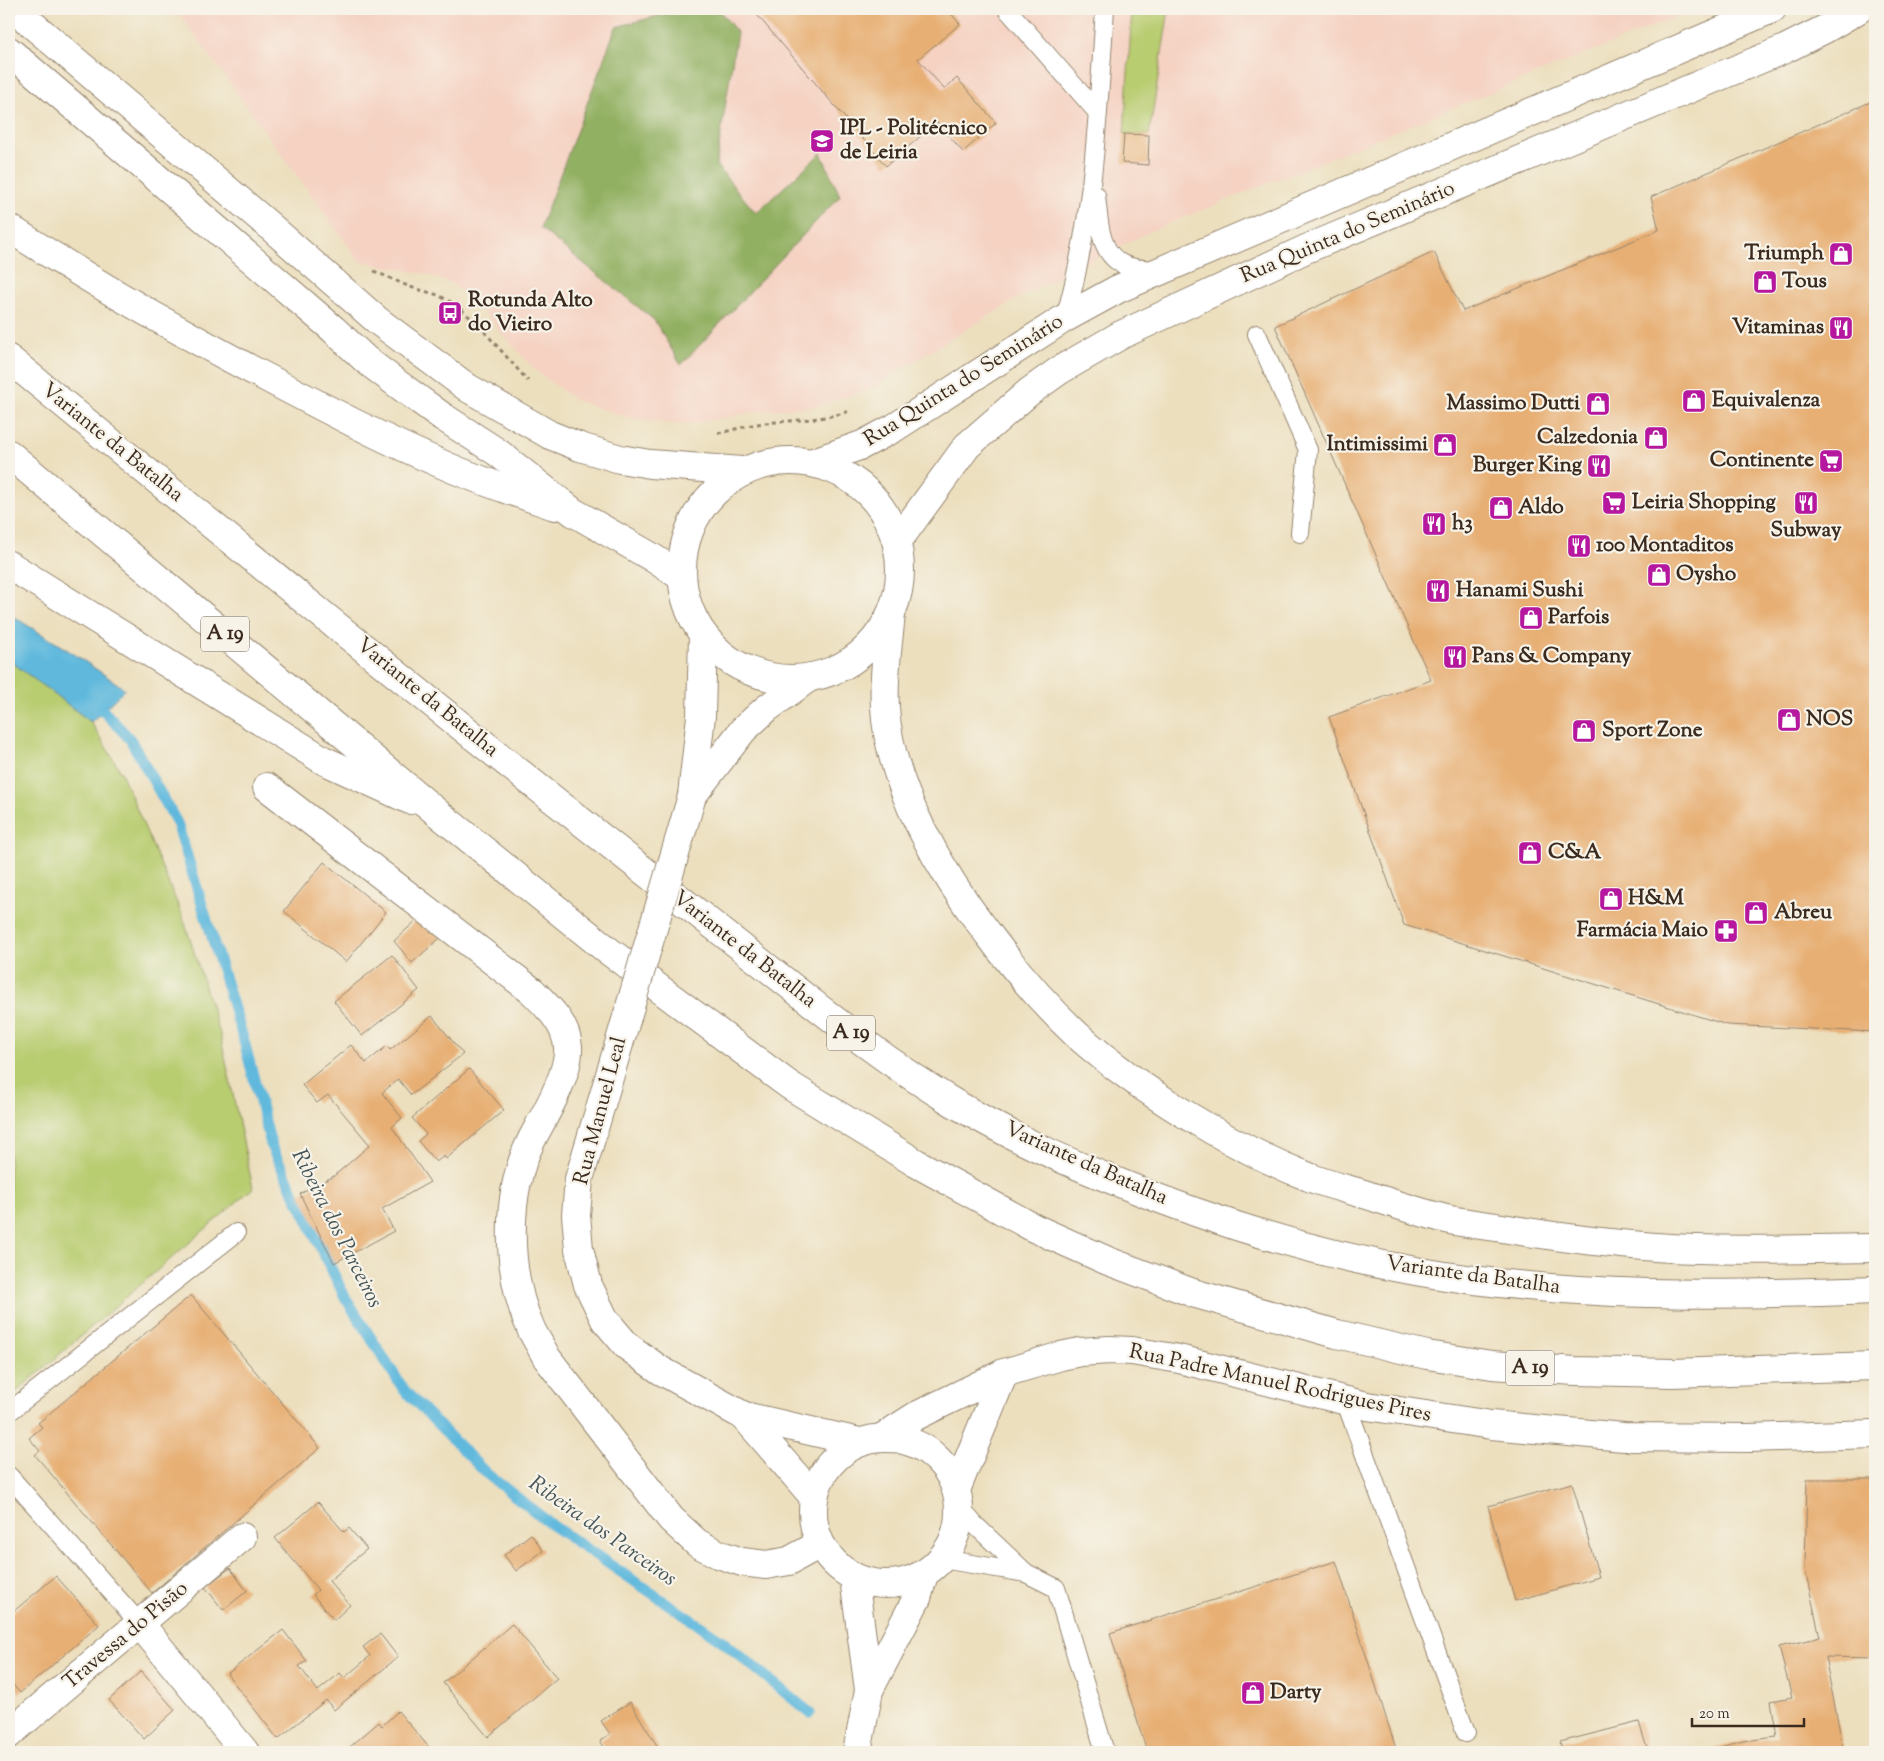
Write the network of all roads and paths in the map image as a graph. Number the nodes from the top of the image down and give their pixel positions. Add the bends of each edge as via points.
1 (14, 9) edge
2 (1007, 9) edge
3 (1105, 9) edge
4 (1772, 9) edge
5 (1859, 9) edge
6 (9, 51) edge
7 (1098, 113) junction
8 (1093, 176) junction
9 (9, 228) edge
10 (370, 268) dead end
11 (1158, 271) junction
12 (1065, 318) junction
13 (1257, 334) dead end
14 (9, 359) edge
15 (530, 384) dead end
16 (858, 408) dead end
17 (715, 434) dead end
18 (9, 454) edge
19 (814, 462) junction
20 (742, 471) junction
21 (572, 512) junction
22 (1300, 533) dead end
23 (897, 542) junction
24 (9, 565) edge
25 (682, 577) junction
26 (891, 614) junction
27 (702, 635) junction
28 (807, 679) junction
29 (267, 787) dead end
30 (692, 796) junction
31 (440, 815) junction
32 (236, 1233) dead end
33 (1875, 1248) edge
34 (1875, 1290) edge
35 (1875, 1366) edge
36 (1004, 1374) junction
37 (1345, 1400) junction
38 (9, 1412) edge
39 (744, 1416) junction
40 (1875, 1434) edge
41 (871, 1440) junction
42 (9, 1476) edge
43 (813, 1496) junction
44 (958, 1498) junction
45 (242, 1537) dead end
46 (820, 1544) junction
47 (933, 1566) junction
48 (1026, 1573) junction
49 (854, 1578) junction
50 (140, 1624) junction
51 (870, 1690) junction
52 (1466, 1733) dead end
53 (9, 1734) edge
54 (245, 1752) edge
55 (857, 1752) edge
56 (1105, 1752) edge

1 - 20 main road via 378,321 468,388 550,434 588,450 650,464
2 - 7 lane
3 - 7 lane
4 - 11 main road, Rua Quinta do Seminário
5 - 23 main road, Rua Quinta do Seminário via 1785,49 1306,249 1120,335 1029,392 967,446
6 - 21 main road via 366,360 497,452
7 - 8 lane
8 - 11 lane via 1101,234 1108,252 1128,266
8 - 12 lane via 1074,287
9 - 21 main road via 143,311 349,421 484,482
10 - 15 path via 458,306
11 - 12 main road, Rua Quinta do Seminário
12 - 19 main road, Rua Quinta do Seminário via 894,428 862,445
13 - 22 lane via 1308,450
14 - 34 main road, Variante da Batalha / A 19 via 343,631 836,1022 955,1103 1029,1143 1110,1180 1220,1219 1335,1253 1417,1271 1491,1282 1627,1292 1718,1294
16 - 17 path via 840,414 754,424
18 - 31 main road, A 19
19 - 20 main road via 790,460
19 - 23 main road via 843,473 867,491 885,515
20 - 25 main road via 716,490 696,515 684,545
21 - 25 main road
23 - 26 main road via 900,579
24 - 31 main road via 324,760
25 - 27 main road via 685,597
26 - 28 main road via 870,646 841,668
26 - 33 main road via 884,682 885,712 892,748 919,823 948,877 1007,960 1076,1034 1166,1101 1260,1156 1311,1178 1450,1220 1657,1247
27 - 28 main road via 716,650 748,672 767,678
27 - 30 main road, Rua Manuel Leal via 701,716
28 - 30 main road, Rua Manuel Leal via 766,708 743,730
29 - 46 main road via 532,991 563,1027 568,1046 567,1061 553,1098 528,1147 518,1178 512,1215 515,1278 532,1330 547,1358 672,1519 697,1543 742,1562 766,1565 789,1561
30 - 39 main road, Rua Manuel Leal, bridge via 579,1179 576,1214 579,1249 588,1285 605,1320 627,1346 660,1370
31 - 35 main road, A 19 via 606,949 789,1085 971,1194 1034,1228 1108,1261 1193,1293 1337,1334 1427,1355 1492,1365 1674,1373
32 - 38 lane
36 - 37 main road, Rua Padre Manuel Rodrigues Pires via 1080,1352 1132,1351 1179,1359
36 - 41 main road, Rua Padre Manuel Rodrigues Pires
36 - 44 main road
37 - 40 main road, Rua Padre Manuel Rodrigues Pires via 1491,1424 1624,1437
37 - 52 lane
39 - 41 main road, Rua Manuel Leal
39 - 43 main road, Rua Manuel Leal
41 - 43 main road via 838,1455 822,1474
41 - 44 main road, Rua Manuel Leal via 906,1440 928,1451 946,1468
42 - 50 lane
43 - 46 main road via 813,1520
44 - 47 main road via 958,1525 952,1543
44 - 48 lane via 974,1524
45 - 50 main road, Travessa do Pisão
46 - 49 main road via 834,1563
47 - 48 lane
47 - 49 main road via 901,1583 877,1585
47 - 51 main road
48 - 56 lane via 1056,1588
49 - 51 main road
50 - 53 main road, Travessa do Pisão
50 - 54 main road
51 - 55 main road

